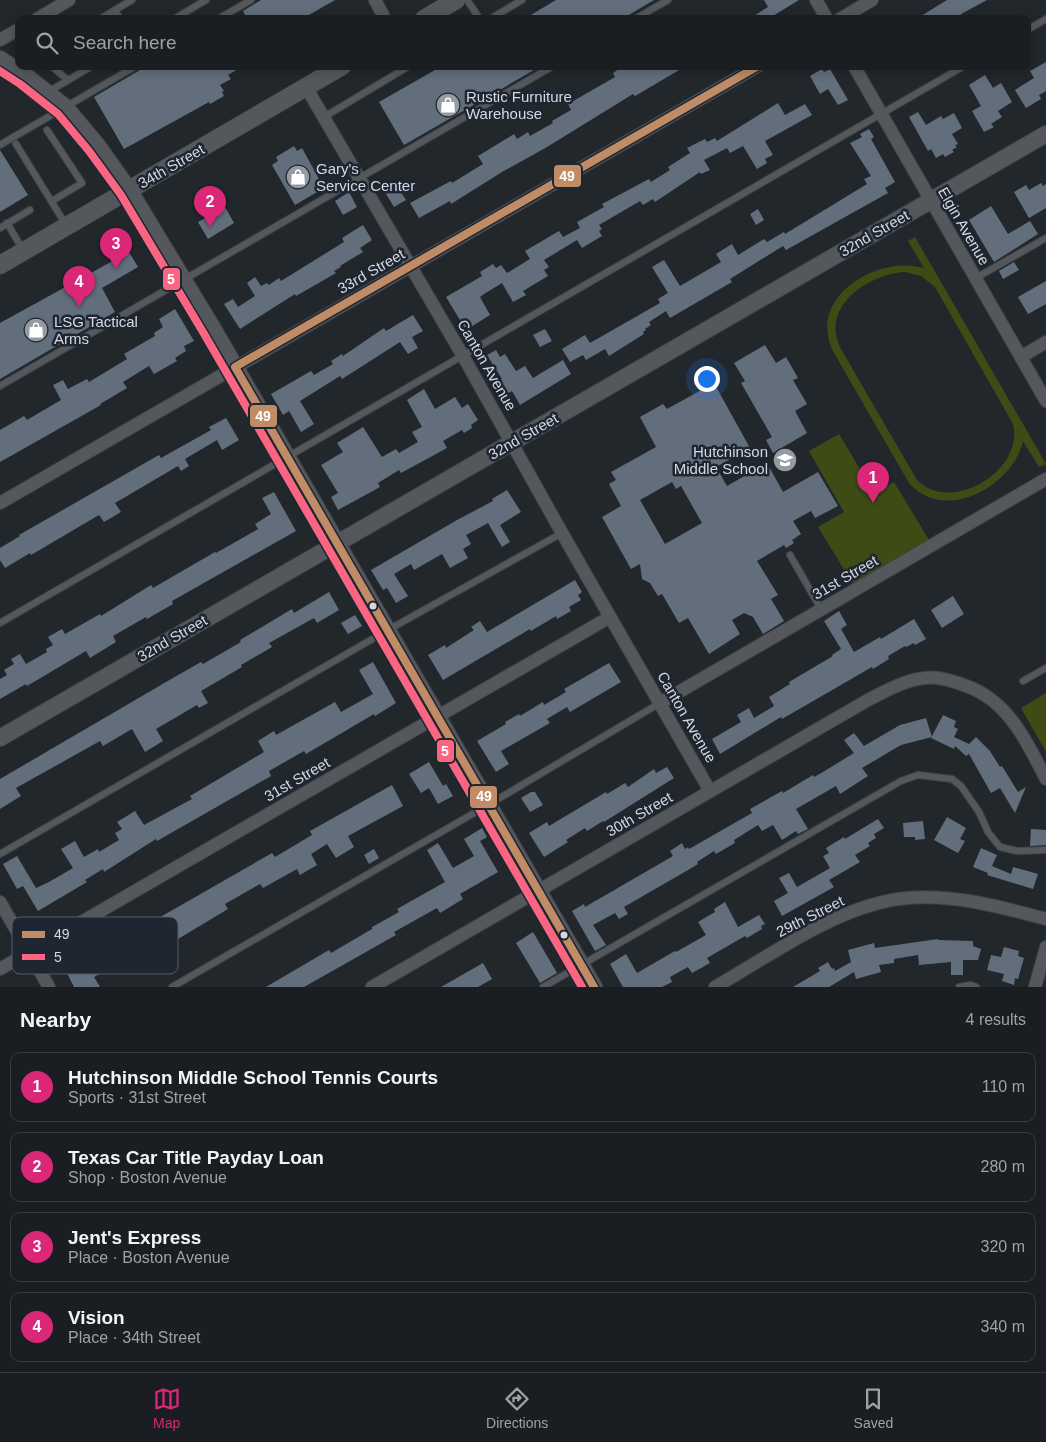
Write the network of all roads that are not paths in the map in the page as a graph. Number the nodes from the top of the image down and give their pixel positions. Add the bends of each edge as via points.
1 (69, 0) edge
2 (132, 0) edge
3 (206, 0) edge
4 (251, 0) edge
5 (375, 0) edge
6 (456, 0) edge
7 (467, 0) edge
8 (522, 0) edge
9 (668, 0) edge
10 (816, 0) edge
11 (872, 0) edge
12 (115, 10) junction
13 (44, 15) edge
14 (107, 15) edge
15 (118, 15) edge
16 (181, 15) edge
17 (225, 15) edge
18 (383, 15) edge
19 (431, 15) edge
20 (477, 15) edge
21 (497, 15) edge
22 (642, 15) edge
23 (825, 15) edge
24 (847, 15) edge
25 (1046, 19) edge
26 (1031, 28) edge
27 (15, 31) edge
28 (0, 40) edge
29 (0, 59) edge
30 (15, 70) edge
31 (16, 70) edge
32 (56, 70) edge
33 (85, 70) edge
34 (129, 70) edge
35 (335, 70) edge
36 (402, 70) edge
37 (546, 70) edge
38 (751, 70) edge
39 (856, 70) edge
40 (957, 70) edge
41 (68, 80) junction
42 (306, 87) junction
43 (47, 92) junction
44 (65, 107) junction
45 (882, 114) junction
46 (324, 117) junction
47 (47, 130) dead end
48 (1046, 134) edge
49 (16, 144) dead end
50 (0, 145) edge
51 (360, 177) junction
52 (129, 190) junction
53 (932, 200) junction
54 (52, 201) junction
55 (30, 210) dead end
56 (7, 223) junction
57 (67, 226) junction
58 (0, 228) edge
59 (1046, 238) edge
60 (23, 251) junction
61 (0, 265) edge
62 (411, 266) junction
63 (976, 278) junction
64 (183, 280) junction
65 (1046, 342) edge
66 (463, 356) junction
67 (1020, 357) junction
68 (235, 368) junction
69 (0, 386) edge
70 (1046, 401) edge
71 (513, 442) junction
72 (288, 457) junction
73 (1046, 479) edge
74 (0, 503) edge
75 (562, 533) junction
76 (336, 544) junction
77 (790, 555) dead end
78 (821, 609) junction
79 (610, 617) junction
80 (0, 623) edge
81 (388, 630) junction
82 (1046, 668) edge
83 (1023, 681) dead end
84 (660, 703) junction
85 (438, 717) junction
86 (0, 738) edge
87 (1046, 779) edge
88 (710, 791) junction
89 (488, 804) junction
90 (1046, 850) edge
91 (0, 854) edge
92 (539, 891) junction
93 (0, 902) edge
94 (91, 917) edge
95 (1046, 919) edge
96 (12, 923) edge
97 (1046, 946) edge
98 (12, 962) edge
99 (581, 965) junction
100 (0, 969) edge
101 (41, 974) edge
102 (49, 987) edge
103 (172, 987) edge
104 (372, 987) edge
105 (543, 987) edge
106 (594, 987) edge
107 (715, 987) edge
108 (959, 987) edge
109 (976, 987) edge
110 (1035, 987) edge

1 - 13 street
2 - 12 lane
3 - 16 lane
4 - 17 lane
5 - 18 street
6 - 19 main road
7 - 20 lane
8 - 21 lane
9 - 22 lane
10 - 23 street
11 - 24 street
12 - 14 lane
12 - 15 lane
25 - 26 lane
27 - 28 street
29 - 30 street
31 - 43 street
32 - 41 lane
33 - 41 lane
34 - 44 lane
35 - 42 main road, 34th Street
36 - 46 lane
37 - 51 lane
38 - 62 street, 33rd Street
39 - 45 street, Elgin Avenue
40 - 45 lane
41 - 43 lane
42 - 46 street, Canton Avenue
42 - 52 main road, 34th Street
43 - 44 street
44 - 50 lane
44 - 52 street via 93,139
45 - 53 street, Elgin Avenue
45 - 66 lane
46 - 51 street, Canton Avenue
47 - 54 lane via 82,183
48 - 53 street, 32nd Street
49 - 54 lane
51 - 62 street, Canton Avenue
51 - 64 lane
52 - 57 main road, 34th Street
52 - 64 street
53 - 63 street, Elgin Avenue
53 - 71 street, 32nd Street
54 - 57 lane
55 - 56 lane
56 - 58 lane
56 - 60 lane
57 - 60 main road, 34th Street
59 - 63 lane
60 - 61 main road, 34th Street
62 - 66 street, Canton Avenue
62 - 68 street, 33rd Street
63 - 67 street, Elgin Avenue
64 - 68 street
64 - 69 lane
65 - 67 street
66 - 71 street, Canton Avenue
66 - 72 lane
67 - 70 street, Elgin Avenue
68 - 72 street
68 - 74 street, 33rd Street
71 - 75 street, Canton Avenue
71 - 76 street, 32nd Street
72 - 76 street
72 - 80 lane
73 - 78 street, 31st Street
75 - 79 street, Canton Avenue
75 - 81 lane
76 - 81 street
76 - 86 street, 32nd Street
77 - 78 lane
78 - 84 street, 31st Street
79 - 84 street, Canton Avenue
79 - 85 street, 31st Street
81 - 85 street
81 - 91 lane
82 - 83 lane
84 - 88 street, Canton Avenue
84 - 89 lane
85 - 89 street
85 - 94 street, 31st Street
87 - 88 street, 30th Street via 1017,728 1001,708 984,694 968,687 926,677 896,686 868,700
88 - 92 street, 30th Street
89 - 92 street
89 - 103 lane
90 - 99 lane via 1017,851 1000,847 961,786 952,779 918,775 901,781
92 - 99 street
92 - 104 street, 30th Street
93 - 96 street
95 - 107 street, 29th Street via 978,903 907,898 850,912 825,923
97 - 110 street
98 - 100 street, 31st Street
99 - 105 lane
99 - 106 street
101 - 102 street
108 - 109 lane

